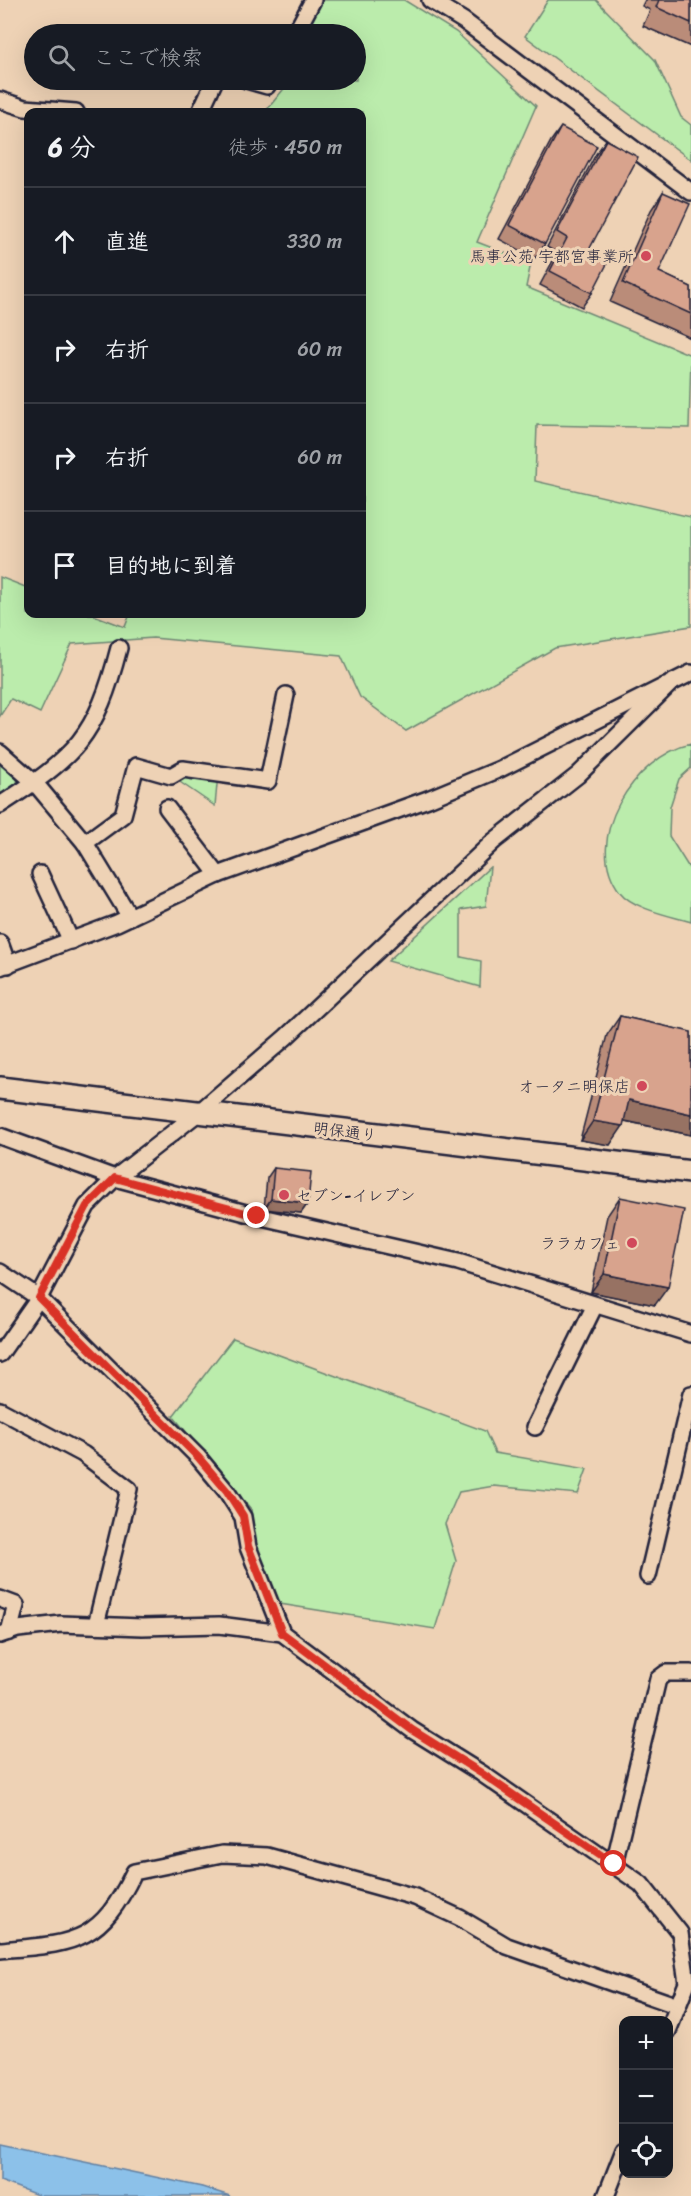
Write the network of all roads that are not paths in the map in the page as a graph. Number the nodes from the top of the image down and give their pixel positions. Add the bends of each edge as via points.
1 (313, 0) edge
2 (430, 0) edge
3 (300, 24) edge
4 (210, 90) edge
5 (0, 100) edge
6 (26, 108) edge
7 (202, 108) edge
8 (691, 192) edge
9 (118, 648) dead end
10 (691, 673) edge
11 (671, 683) junction
12 (286, 695) dead end
13 (0, 752) edge
14 (35, 783) junction
15 (0, 805) edge
16 (167, 808) dead end
17 (85, 843) junction
18 (40, 874) dead end
19 (218, 875) junction
20 (130, 917) junction
21 (71, 942) junction
22 (0, 943) edge
23 (4, 966) edge
24 (0, 1088) edge
25 (198, 1113) junction
26 (0, 1136) edge
27 (691, 1172) edge
28 (115, 1178) junction
29 (0, 1272) edge
30 (39, 1298) junction
31 (595, 1305) junction
32 (691, 1334) edge
33 (0, 1354) edge
34 (691, 1394) edge
35 (0, 1410) edge
36 (535, 1427) dead end
37 (648, 1576) dead end
38 (0, 1599) edge
39 (96, 1625) junction
40 (282, 1633) junction
41 (4, 1634) edge
42 (691, 1673) edge
43 (614, 1864) junction
44 (0, 1950) edge
45 (678, 2006) junction
46 (673, 2020) edge
47 (619, 2163) edge
48 (606, 2196) edge

1 - 3 street
2 - 8 street via 464,21
4 - 7 street
5 - 6 street
9 - 14 street via 110,682 90,730 58,766
10 - 11 street
11 - 19 street via 500,769
11 - 25 street via 578,775 494,841 286,1037
12 - 17 street via 268,781 183,769 171,776 136,765 123,815
13 - 14 street
14 - 15 street
14 - 17 street
16 - 19 street
17 - 20 street
18 - 21 street
19 - 20 street
20 - 21 street
21 - 23 street
22 - 23 street
24 - 25 street, 明保通り
25 - 27 street, 明保通り
25 - 28 street
26 - 28 street
28 - 30 street via 87,1206
28 - 31 street via 257,1216 458,1262
29 - 30 street
30 - 33 street
30 - 40 street via 227,1491 243,1516 251,1556
31 - 32 street
31 - 36 street
34 - 37 street
35 - 39 street via 83,1454 129,1489
38 - 41 street via 16,1605
39 - 40 street via 219,1625
39 - 41 street via 61,1624
40 - 43 street via 412,1730
42 - 43 street via 666,1673 658,1679
43 - 45 street via 641,1884 680,1933 687,1983
44 - 45 street via 58,1945 93,1932 122,1898 134,1872 222,1854 267,1856 415,1897 507,1946
45 - 46 street
47 - 48 street

